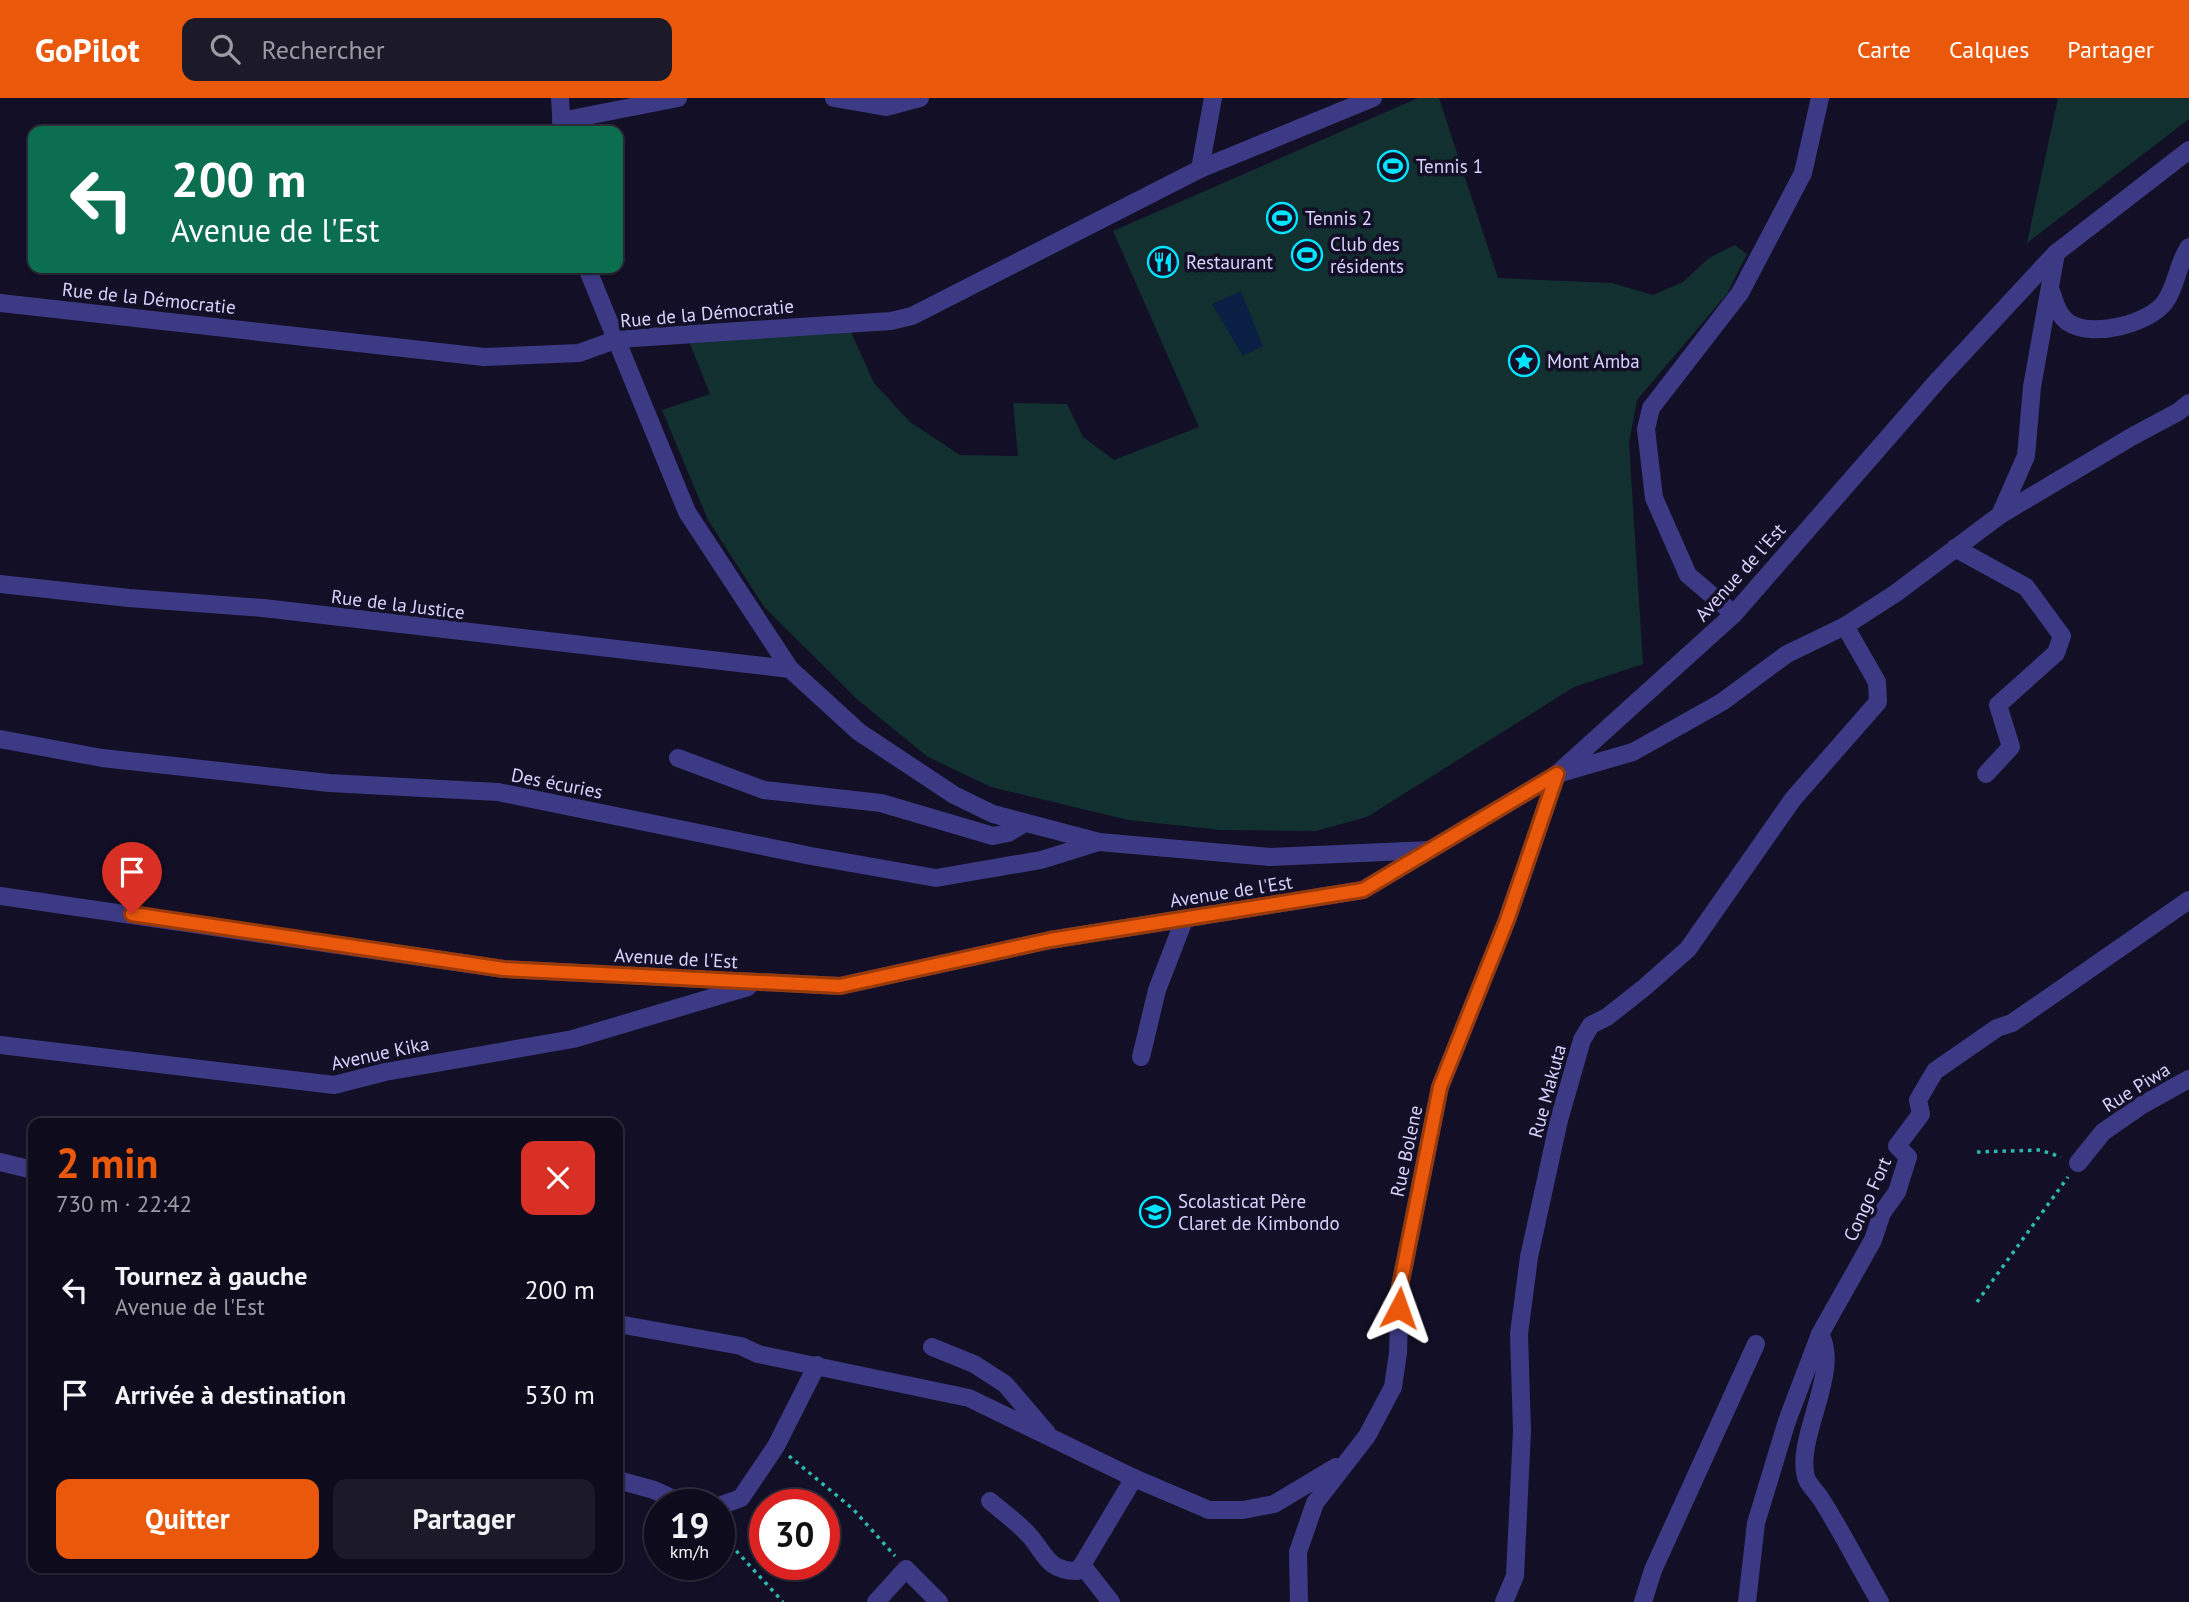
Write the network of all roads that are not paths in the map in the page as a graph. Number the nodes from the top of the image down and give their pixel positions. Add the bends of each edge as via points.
1 (560, 98) edge
2 (678, 98) edge
3 (834, 98) edge
4 (920, 98) edge
5 (1213, 98) edge
6 (1373, 98) edge
7 (1820, 98) edge
8 (562, 126) edge
9 (2189, 150) edge
10 (1200, 169) junction
11 (2189, 247) edge
12 (2056, 253) junction
13 (589, 273) edge
14 (2050, 289) junction
15 (0, 303) edge
16 (618, 339) junction
17 (2189, 403) edge
18 (2000, 515) junction
19 (1955, 548) junction
20 (0, 584) edge
21 (1734, 614) junction
22 (1845, 626) junction
23 (790, 669) junction
24 (0, 739) edge
25 (678, 758) dead end
26 (1557, 774) junction
27 (1986, 774) dead end
28 (1023, 824) junction
29 (1099, 842) junction
30 (1433, 850) junction
31 (0, 896) edge
32 (2189, 900) edge
33 (1184, 919) junction
34 (761, 984) junction
35 (0, 1045) edge
36 (1141, 1057) dead end
37 (2189, 1079) edge
38 (0, 1161) edge
39 (2078, 1163) road end
40 (28, 1169) edge
41 (623, 1325) edge
42 (1820, 1334) junction
43 (1756, 1343) dead end
44 (932, 1347) dead end
45 (817, 1365) junction
46 (1051, 1438) junction
47 (1348, 1460) junction
48 (1133, 1478) junction
49 (623, 1481) edge
50 (650, 1489) edge
51 (735, 1500) edge
52 (990, 1501) dead end
53 (1082, 1566) junction
54 (876, 1602) edge
55 (939, 1602) edge
56 (1111, 1602) edge
57 (1299, 1602) edge
58 (1504, 1602) edge
59 (1643, 1602) edge
60 (1747, 1602) edge
61 (1880, 1602) edge

1 - 8 street
2 - 8 street
3 - 4 street via 887,107
5 - 10 street
6 - 10 street, Rue de la Démocratie
7 - 21 street via 1803,173 1740,293 1648,417 1657,507 1688,575
9 - 12 street, Avenue de l'Est
10 - 16 street, Rue de la Démocratie via 912,316
11 - 14 street via 2164,303 2128,326 2070,324 2059,313
12 - 14 street
12 - 21 street, Avenue de l'Est via 1930,389
13 - 16 street
14 - 18 street via 2032,387 2026,456
15 - 16 street, Rue de la Démocratie via 484,357 579,353
16 - 23 street via 687,512
17 - 18 street
18 - 19 street
19 - 22 street
19 - 27 street via 2026,586 2062,636 2056,653 1998,705 2011,747
20 - 23 street, Rue de la Justice via 263,608
21 - 26 street, Avenue de l'Est
22 - 26 street via 1787,654 1722,702 1633,752
22 - 58 street, Rue Makuta via 1877,682 1878,702 1793,799 1688,949 1591,1025 1582,1040 1559,1120 1524,1296 1519,1335 1522,1431 1515,1576
23 - 28 street via 859,732 910,768 954,795
24 - 29 street, Des écuries via 102,758 329,783 498,792 936,878 1041,860
25 - 28 street via 765,790 881,803 993,836
26 - 30 street, Avenue de l'Est
26 - 47 street, Rue Bolene via 1507,920 1440,1087 1400,1286 1392,1387 1367,1436
28 - 29 street
29 - 30 street via 1270,857
30 - 33 street, Avenue de l'Est via 1353,893
31 - 34 street, Avenue de l'Est via 504,969
32 - 42 street, Congo Fort via 1935,1071 1918,1100 1921,1114 1897,1146 1908,1157 1897,1192
33 - 34 street, Avenue de l'Est via 1050,940 840,986
33 - 36 street via 1157,990
34 - 35 street, Avenue Kika via 589,1035 334,1085
37 - 39 street, Rue Piwa via 2103,1132
38 - 40 street
41 - 45 street
42 - 60 street, Congo Fort via 1787,1420 1756,1523
42 - 61 street via 1826,1345 1817,1410 1805,1448 1806,1478
43 - 59 street via 1653,1570
44 - 46 street via 974,1364 1005,1384
45 - 46 street via 969,1398
45 - 51 street via 776,1446
46 - 48 street
47 - 48 street via 1274,1504 1243,1510 1209,1510
47 - 57 street, Rue Bolene via 1322,1492 1308,1521 1298,1552
48 - 53 street
49 - 50 street
52 - 53 street via 1028,1533 1048,1562 1068,1571
53 - 56 street
54 - 55 street via 906,1569

